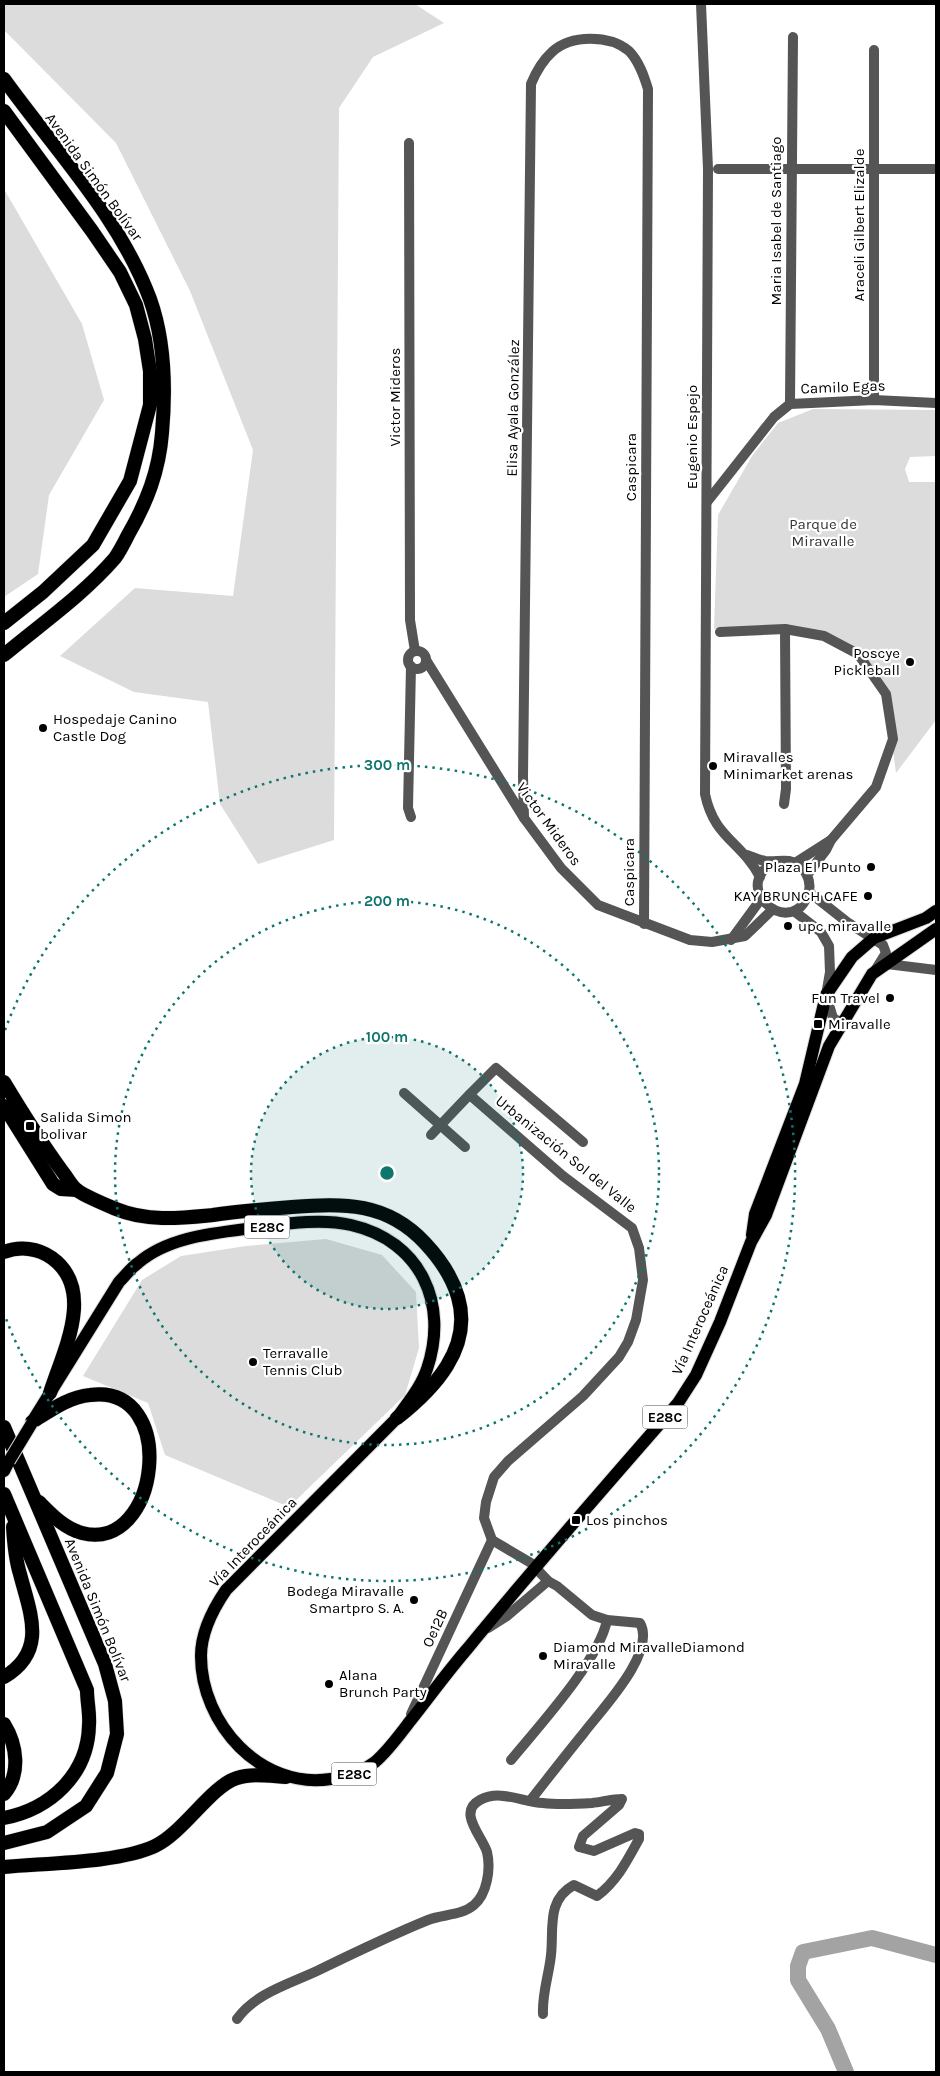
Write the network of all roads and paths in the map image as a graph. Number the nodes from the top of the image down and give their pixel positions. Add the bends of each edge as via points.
1 (701, 4) edge
2 (793, 37) dead end
3 (596, 38) joint
4 (874, 50) dead end
5 (4, 80) edge
6 (4, 111) edge
7 (409, 143) dead end
8 (790, 168) junction
9 (718, 169) dead end
10 (874, 169) junction
11 (936, 169) edge
12 (874, 400) junction
13 (936, 403) edge
14 (790, 404) junction
15 (707, 502) junction
16 (4, 623) edge
17 (785, 629) junction
18 (720, 632) dead end
19 (414, 651) junction
20 (4, 655) edge
21 (426, 660) junction
22 (411, 666) junction
23 (523, 777) junction
24 (503, 786) junction
25 (784, 804) dead end
26 (411, 817) dead end
27 (524, 818) junction
28 (831, 840) junction
29 (747, 855) junction
30 (778, 861) junction
31 (795, 863) junction
32 (807, 875) junction
33 (760, 877) junction
34 (809, 892) junction
35 (761, 899) junction
36 (772, 910) junction
37 (794, 910) junction
38 (932, 914) edge
39 (644, 924) junction
40 (936, 929) edge
41 (874, 938) junction
42 (732, 940) junction
43 (887, 964) junction
44 (936, 970) edge
45 (872, 974) junction
46 (826, 995) junction
47 (842, 1023) junction
48 (4, 1082) edge
49 (404, 1093) dead end
50 (470, 1094) junction
51 (4, 1106) edge
52 (440, 1125) junction
53 (431, 1134) dead end
54 (583, 1142) dead end
55 (464, 1147) dead end
56 (77, 1190) junction
57 (751, 1242) junction
58 (4, 1252) edge
59 (50, 1393) junction
60 (397, 1418) junction
61 (32, 1423) junction
62 (4, 1427) edge
63 (4, 1471) edge
64 (4, 1494) edge
65 (35, 1498) junction
66 (13, 1516) junction
67 (492, 1540) junction
68 (537, 1568) junction
69 (548, 1581) junction
70 (607, 1620) junction
71 (481, 1632) junction
72 (4, 1677) edge
73 (4, 1724) edge
74 (404, 1728) junction
75 (511, 1760) dead end
76 (286, 1777) junction
77 (4, 1794) edge
78 (530, 1801) junction
79 (4, 1818) edge
80 (4, 1843) edge
81 (4, 1867) edge
82 (543, 2014) dead end
83 (237, 2019) dead end

1 - 15 street, Eugenio Espejo via 708,169
2 - 8 street, Maria Isabel de Santiago
3 - 23 street, Elisa Ayala González via 572,42 553,50 539,67 531,84
3 - 39 street, Caspicara via 616,43 630,52 641,68 648,89
4 - 10 street, Araceli Gilbert Elizalde
5 - 20 highway, Avenida Simón Bolívar via 85,186 135,263 159,332 165,397 160,461 145,507 116,557 77,596
6 - 16 highway via 120,272 136,305 150,371 150,405 130,481 93,545
7 - 19 street, Victor Mideros via 410,610
8 - 9 street
8 - 10 street
8 - 14 street, Maria Isabel de Santiago
10 - 11 street
10 - 12 street, Araceli Gilbert Elizalde
12 - 13 street, Camilo Egas
12 - 14 street, Camilo Egas
14 - 15 street, Camilo Egas via 774,417
15 - 29 street, Eugenio Espejo via 705,794 716,826
17 - 18 street
17 - 25 street
17 - 28 street via 824,636 858,654 886,696 893,739 876,787
19 - 21 street, Victor Mideros via 422,652
19 - 22 street, Victor Mideros via 409,655
21 - 22 street via 420,668
21 - 24 street, Victor Mideros
22 - 26 street via 408,808
23 - 24 street via 514,787
23 - 27 street, Elisa Ayala González
24 - 27 street, Victor Mideros
27 - 39 street, Victor Mideros via 561,868 598,905
28 - 31 street
28 - 32 street
29 - 30 street, Eugenio Espejo
29 - 33 street, Eugenio Espejo
30 - 31 street
30 - 33 street via 764,870
31 - 32 street
32 - 34 street
33 - 35 street via 758,892
34 - 37 street via 806,900
34 - 41 street via 847,922
35 - 36 street
35 - 42 street
36 - 37 street
36 - 42 street, Victor Mideros via 745,936
37 - 46 street via 826,938 831,957
38 - 40 street
38 - 41 main road, Vía Interoceánica
39 - 42 street, Victor Mideros via 690,940
40 - 43 main road, Vía Interoceánica
41 - 45 street via 884,945 886,953
41 - 46 main road, Vía Interoceánica via 852,957
43 - 44 street
43 - 45 main road, Vía Interoceánica
45 - 47 main road, Vía Interoceánica
46 - 47 street via 832,1018
46 - 57 main road, Vía Interoceánica via 805,1084 755,1214
47 - 57 main road, Vía Interoceánica via 829,1046 766,1215
48 - 56 highway via 18,1109
49 - 52 street
50 - 52 street
50 - 54 street, Urbanización Sol del Valle via 496,1068
50 - 67 street, Urbanización Sol del Valle via 563,1176 632,1228 639,1248 643,1280 636,1320 619,1357 583,1396 494,1477 484,1518
51 - 56 highway via 53,1184 61,1189
52 - 53 street
52 - 55 street
56 - 60 highway via 116,1209 149,1217 193,1217 251,1210 349,1205 386,1214 403,1224 418,1236 444,1268 455,1289 461,1316 456,1346 444,1373 425,1396
57 - 68 main road, Vía Interoceánica / E28C via 696,1375 682,1396
58 - 59 highway via 27,1248 47,1255 56,1261 71,1281 75,1305 73,1320
59 - 60 main road, Vía Interoceánica / E28C via 119,1282 138,1262 160,1248 215,1233 331,1223 350,1225 387,1239 410,1258 427,1285 436,1335 427,1370
59 - 61 main road, Vía Interoceánica / E28C
60 - 76 main road, Vía Interoceánica / E28C via 240,1574 216,1605 208,1623 201,1656 204,1680 216,1713 234,1742 246,1754
61 - 63 main road, Vía Interoceánica / E28C, bridge
61 - 65 highway via 78,1397 107,1395 131,1407 140,1418 150,1450 148,1478 138,1506 121,1525 109,1531 83,1533 69,1528
62 - 65 highway, Avenida Simón Bolívar
64 - 66 highway
65 - 80 highway, Avenida Simón Bolívar via 105,1664 115,1701 117,1734 108,1773 86,1806 46,1832
66 - 72 highway via 14,1550 34,1630 25,1659
66 - 79 highway via 86,1690 89,1724 88,1740 80,1764 64,1788 43,1805
67 - 68 street
67 - 74 street, Oe12B
68 - 69 street
68 - 71 main road, Vía Interoceánica / E28C
69 - 70 street via 592,1615
69 - 71 street via 507,1616
70 - 75 street via 592,1652 569,1687
70 - 78 street via 640,1623 644,1635 641,1648 613,1699
71 - 74 main road, Vía Interoceánica / E28C
73 - 77 highway via 11,1736 16,1764 14,1777
74 - 76 main road, Vía Interoceánica / E28C via 388,1749 358,1773 317,1782
76 - 81 highway via 249,1775 235,1778 155,1846 123,1856
78 - 82 street via 563,1804 622,1799 619,1806 583,1836 579,1847 584,1850 594,1851 639,1834 622,1871 608,1888 597,1896 574,1885 565,1890 556,1903 551,1919 551,1955 542,2001
78 - 83 street via 489,1795 471,1808 470,1818 487,1853 488,1871 486,1887 479,1901 470,1908 389,1935 253,2002

